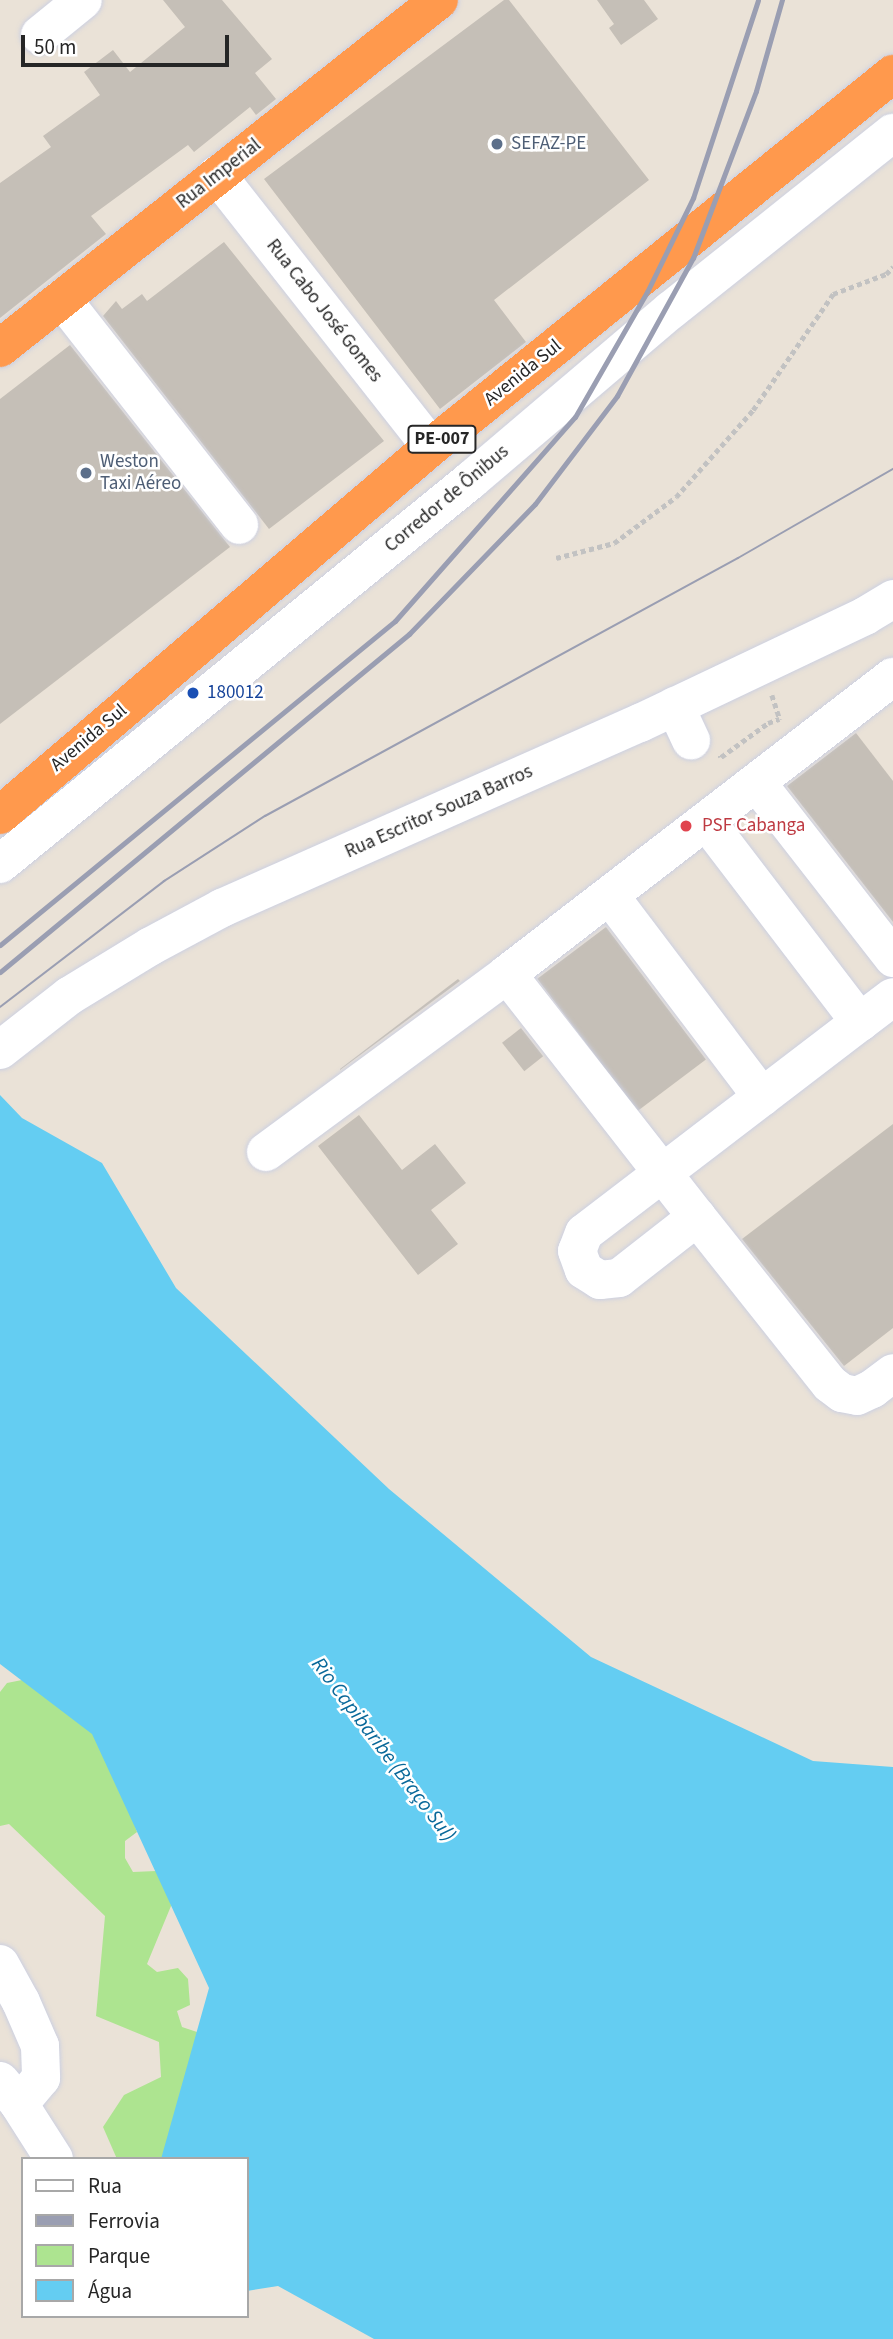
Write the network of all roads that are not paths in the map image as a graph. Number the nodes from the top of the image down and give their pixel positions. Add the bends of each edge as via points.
1 (83, 0) edge
2 (439, 0) edge
3 (40, 35) dead end
4 (893, 74) edge
5 (893, 134) edge
6 (218, 175) junction
7 (62, 299) junction
8 (0, 348) edge
9 (431, 447) junction
10 (239, 525) dead end
11 (893, 598) edge
12 (893, 677) edge
13 (757, 783) junction
14 (0, 815) edge
15 (707, 822) junction
16 (0, 864) edge
17 (610, 896) junction
18 (893, 958) edge
19 (507, 974) junction
20 (893, 997) edge
21 (860, 1022) junction
22 (0, 1050) edge
23 (762, 1097) junction
24 (266, 1152) dead end
25 (662, 1174) junction
26 (697, 1217) junction
27 (893, 1373) edge
28 (0, 1965) edge
29 (10, 2093) edge
30 (53, 2157) edge

1 - 3 street
2 - 6 highway, Rua Imperial
4 - 9 highway, Avenida Sul / PE-007
5 - 16 street, Corredor de Ônibus via 671,310 461,489
6 - 7 highway, Rua Imperial
6 - 9 street, Rua Cabo José Gomes
7 - 8 highway, Rua Imperial
7 - 10 street
9 - 14 highway, Avenida Sul / PE-007
11 - 22 street, Rua Escritor Souza Barros via 767,662 695,731 222,908 69,996
12 - 13 street via 790,734
13 - 15 street
13 - 18 street
15 - 17 street
15 - 21 street
17 - 19 street
17 - 23 street
19 - 24 street
19 - 25 street
20 - 21 street
21 - 23 street
23 - 25 street
25 - 26 street
25 - 26 street via 584,1233 577,1251 584,1270 600,1280 619,1278
26 - 27 street via 830,1384 857,1396
28 - 29 street via 40,2046 41,2078
29 - 30 street

